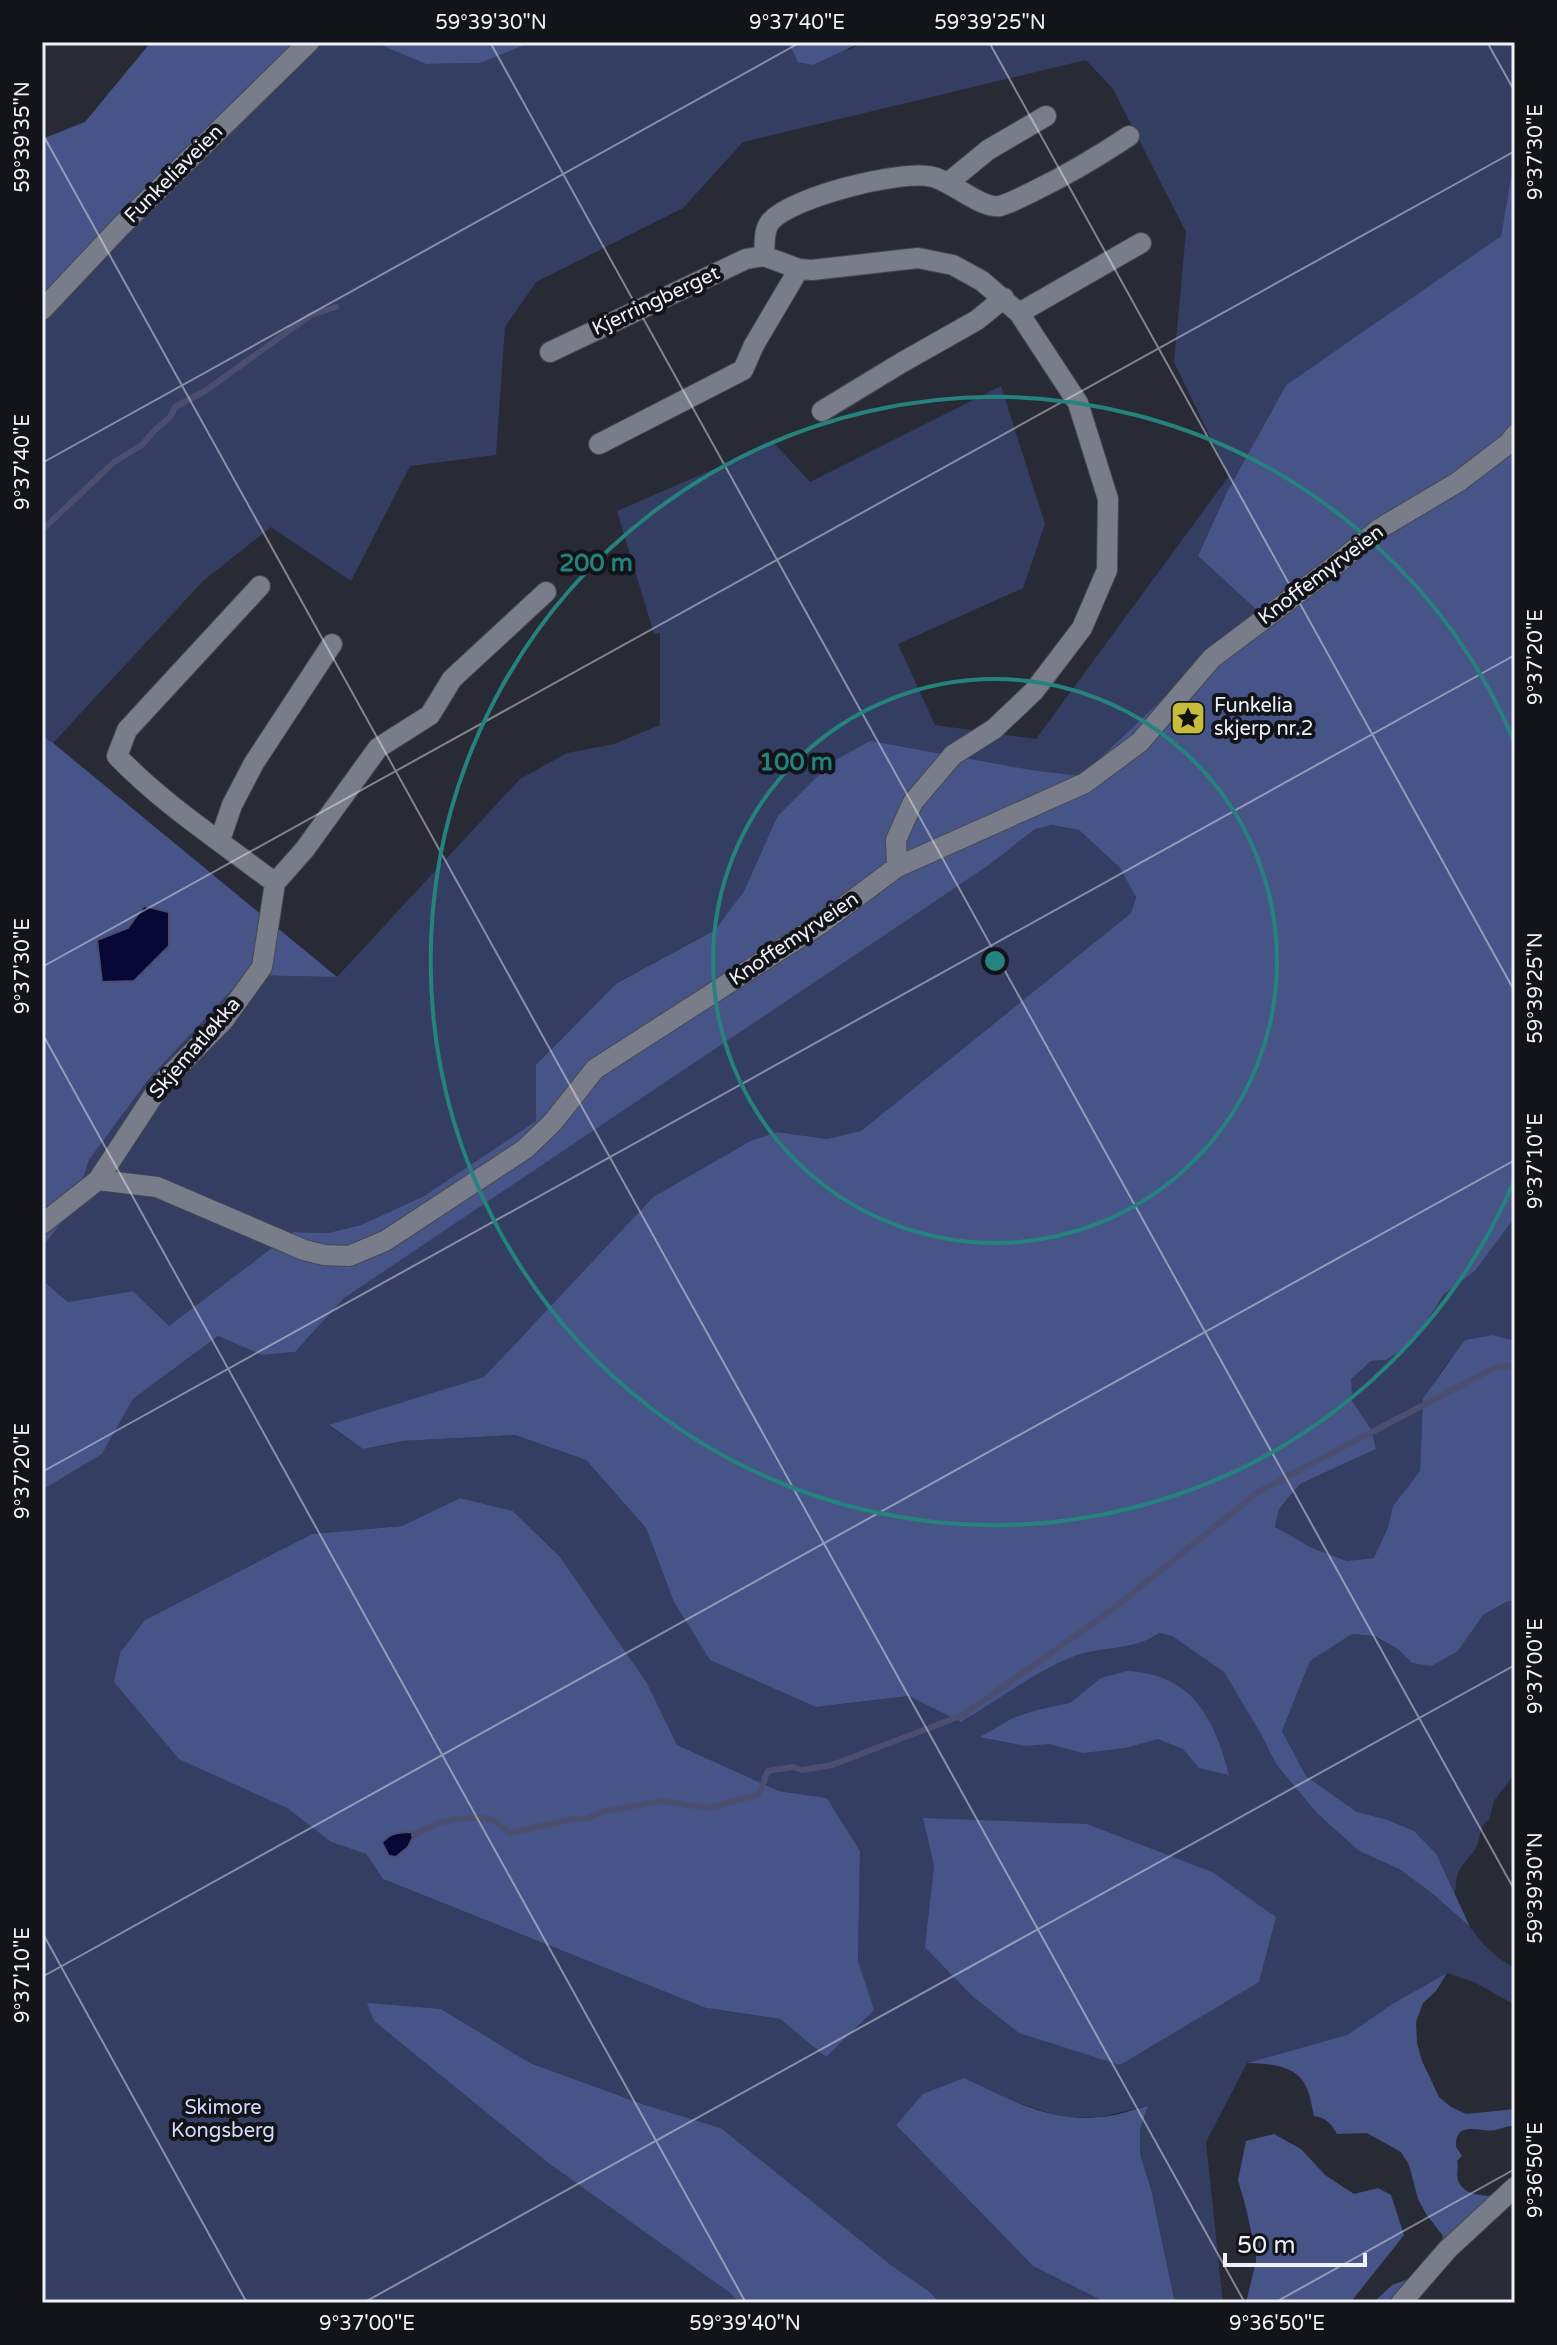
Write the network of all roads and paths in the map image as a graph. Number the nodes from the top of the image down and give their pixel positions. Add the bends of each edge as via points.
1 (309, 42) edge
2 (1046, 116) dead end
3 (1129, 136) dead end
4 (949, 182) junction
5 (1141, 243) dead end
6 (764, 256) junction
7 (799, 269) junction
8 (1004, 298) junction
9 (42, 310) edge
10 (1019, 313) junction
11 (550, 352) dead end
12 (822, 411) dead end
13 (1515, 435) edge
14 (599, 444) dead end
15 (260, 586) dead end
16 (546, 592) dead end
17 (332, 644) dead end
18 (220, 840) junction
19 (897, 867) junction
20 (275, 883) junction
21 (98, 1180) junction
22 (42, 1224) edge
23 (1515, 2187) edge
24 (1401, 2303) edge

1 - 9 street, Funkeliaveien
2 - 4 street via 988,150
3 - 4 street via 1000,206
4 - 6 street via 903,176 811,199 770,221
5 - 10 street
6 - 7 street
6 - 11 street, Kjerringberget via 746,259
7 - 8 street via 918,258 953,265
7 - 14 street via 743,370
8 - 10 street
8 - 12 street via 977,320
10 - 19 street via 1078,403 1108,499 1107,570 1082,628 1034,691 994,729 953,755 913,802 896,840
13 - 19 street, Knoffemyrveien via 1458,482 1379,529 1212,658 1140,742 1110,766 1085,783
15 - 18 street via 127,730 117,756
16 - 20 street via 452,679 430,715 378,748
17 - 18 street via 254,763
18 - 20 street
19 - 21 street, Knoffemyrveien via 822,923 595,1069 525,1149 385,1241 349,1256 304,1250 157,1187
20 - 21 street, Skjematløkka via 262,967 223,1021 161,1084
21 - 22 street
23 - 24 street via 1448,2249

